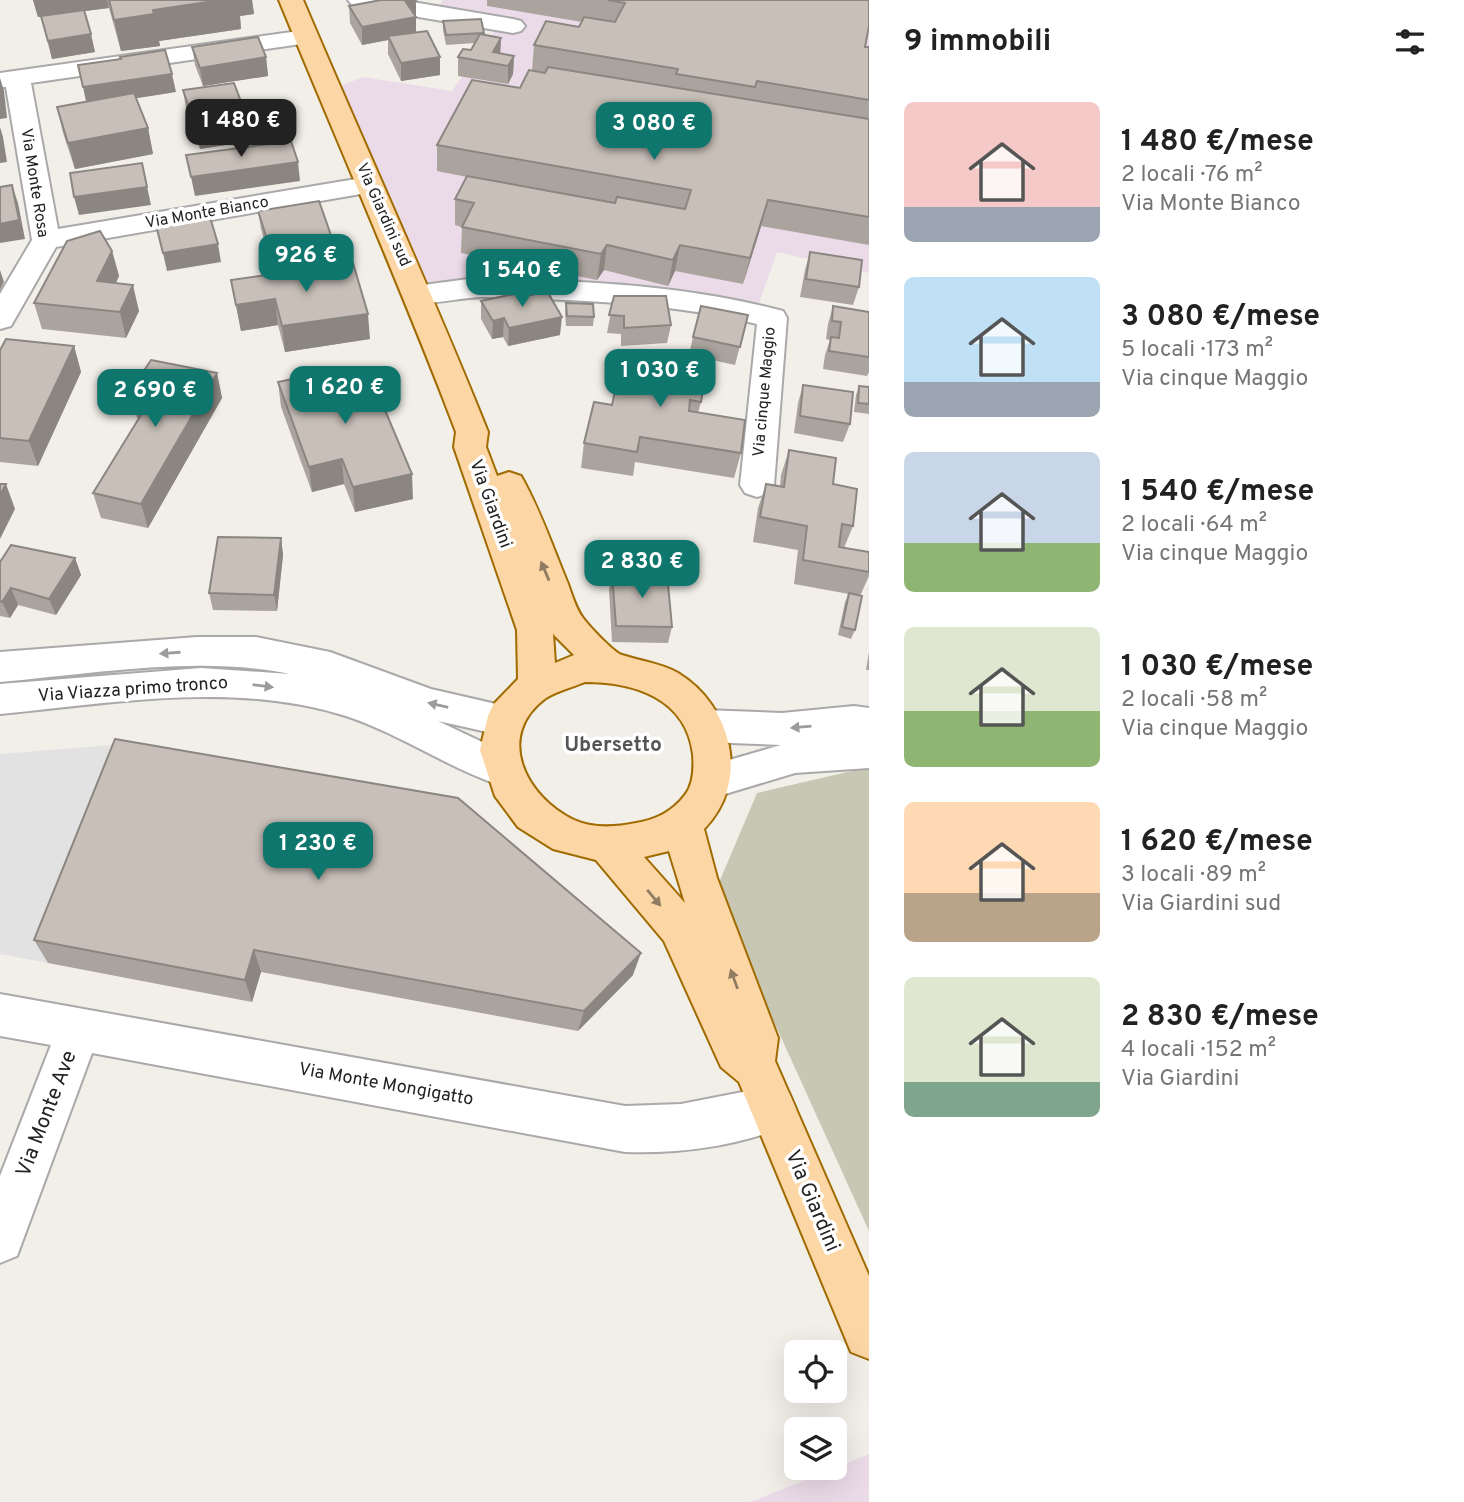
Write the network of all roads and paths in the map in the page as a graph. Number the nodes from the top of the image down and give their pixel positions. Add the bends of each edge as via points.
1 (291, 0) edge
2 (360, 0) edge
3 (475, 9) edge
4 (513, 26) dead end
5 (306, 37) junction
6 (8, 78) edge
7 (368, 186) junction
8 (46, 240) junction
9 (418, 294) junction
10 (0, 319) edge
11 (472, 432) junction
12 (757, 485) dead end
13 (0, 667) edge
14 (609, 667) junction
15 (537, 683) junction
16 (0, 699) edge
17 (505, 720) junction
18 (869, 724) edge
19 (705, 726) junction
20 (869, 752) edge
21 (502, 770) junction
22 (712, 781) junction
23 (683, 824) junction
24 (609, 846) junction
25 (0, 1015) edge
26 (79, 1029) junction
27 (764, 1088) junction
28 (0, 1239) edge
29 (869, 1334) edge

1 - 5 main road, Via Giardini sud
2 - 3 street
3 - 4 street
5 - 6 street
5 - 7 main road, Via Giardini sud
6 - 8 street, Via Monte Rosa
7 - 8 street, Via Monte Bianco
7 - 9 main road, Via Giardini sud
8 - 10 street, Via Monte Rosa
9 - 11 main road, Via Giardini sud
9 - 12 street, Via cinque Maggio via 476,287 615,292 709,303 772,318
14 -> 11 main road, Via Giardini via 567,625 492,445
11 - 15 main road, Via Giardini via 470,447 535,630
17 -> 13 street, Via Viazza primo tronco via 429,704 330,667 257,652 197,651
14 - 15 main road via 583,667
14 - 19 main road via 629,669 666,685 695,710
15 - 17 main road
16 -> 21 street, Via Viazza primo tronco via 203,682 259,684 320,694 376,711
17 - 21 main road via 499,744
18 -> 19 street via 782,729
19 - 22 main road via 713,753
20 - 22 street via 795,757
21 - 24 main road via 510,790 541,822 561,835
22 - 23 main road via 701,805
23 - 24 main road via 636,844
27 -> 23 main road, Via Giardini via 757,1038 696,878
24 -> 27 main road, Via Giardini via 679,928 737,1052
25 - 26 street, Via Monte Mongigatto
26 - 27 street, Via Monte Mongigatto via 625,1129 692,1127
26 - 28 street, Via Monte Ave
27 - 29 main road, Via Giardini

